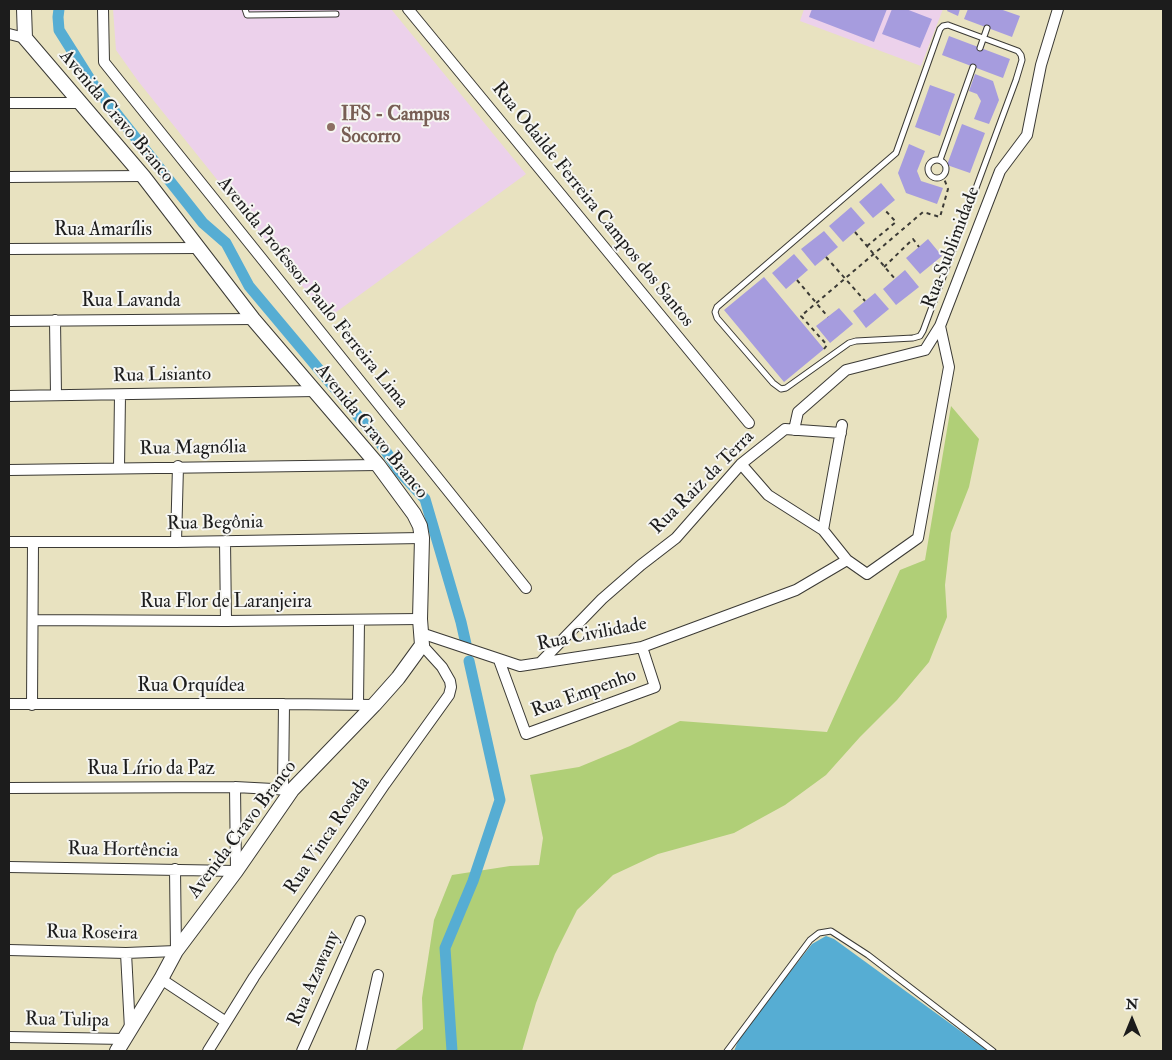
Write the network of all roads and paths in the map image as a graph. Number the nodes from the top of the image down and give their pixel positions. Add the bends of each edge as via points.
1 (24, 9) edge
2 (103, 9) edge
3 (245, 9) edge
4 (408, 9) edge
5 (1058, 9) edge
6 (336, 14) dead end
7 (987, 28) dead end
8 (9, 34) edge
9 (25, 38) junction
10 (983, 39) junction
11 (980, 48) dead end
12 (974, 67) dead end
13 (9, 103) edge
14 (80, 103) junction
15 (940, 160) junction
16 (143, 176) junction
17 (943, 176) junction
18 (9, 177) edge
19 (884, 209) dead end
20 (855, 232) dead end
21 (866, 247) junction
22 (919, 247) dead end
23 (197, 248) junction
24 (9, 249) edge
25 (873, 255) junction
26 (826, 257) dead end
27 (884, 267) junction
28 (845, 279) junction
29 (894, 279) dead end
30 (797, 280) dead end
31 (864, 301) dead end
32 (817, 303) junction
33 (828, 317) dead end
34 (55, 320) junction
35 (253, 320) junction
36 (9, 321) edge
37 (940, 326) junction
38 (824, 349) dead end
39 (316, 391) junction
40 (56, 395) junction
41 (120, 395) junction
42 (9, 396) edge
43 (749, 424) dead end
44 (794, 430) junction
45 (741, 464) junction
46 (378, 465) junction
47 (178, 466) junction
48 (119, 468) junction
49 (9, 470) edge
50 (823, 530) junction
51 (422, 538) junction
52 (225, 541) junction
53 (9, 542) edge
54 (33, 542) junction
55 (176, 542) junction
56 (847, 560) junction
57 (526, 588) dead end
58 (420, 619) junction
59 (33, 620) junction
60 (359, 620) junction
61 (226, 621) junction
62 (421, 639) junction
63 (642, 646) junction
64 (499, 660) junction
65 (540, 663) junction
66 (9, 704) edge
67 (284, 704) junction
68 (358, 704) junction
69 (32, 705) junction
70 (374, 705) junction
71 (235, 787) junction
72 (9, 788) edge
73 (288, 789) junction
74 (9, 866) edge
75 (175, 869) junction
76 (236, 870) junction
77 (360, 921) dead end
78 (9, 950) edge
79 (176, 951) junction
80 (126, 953) junction
81 (378, 975) dead end
82 (161, 979) junction
83 (226, 1022) junction
84 (127, 1034) junction
85 (9, 1038) edge
86 (116, 1051) edge
87 (208, 1051) edge
88 (302, 1051) edge
89 (361, 1051) edge
90 (728, 1051) edge
91 (993, 1051) edge

1 - 9 street
2 - 57 street, Avenida Professor Paulo Ferreira Lima via 104,62
3 - 6 lane via 247,15
4 - 43 street, Rua Odailde Ferreira Campos dos Santos
5 - 37 street, Rua Sublimidade via 1041,65 1027,135 1000,171
7 - 10 lane
8 - 9 street
9 - 14 street, Avenida Cravo Branco
10 - 10 lane via 1018,51 1022,60 923,331 913,338 849,343 781,389 717,318 717,307 896,153 943,26
10 - 11 lane
12 - 15 lane
13 - 14 street
14 - 16 street, Avenida Cravo Branco
15 - 17 lane via 946,167
15 - 17 lane via 932,161 928,171 934,177
16 - 18 street
16 - 23 street, Avenida Cravo Branco
17 - 25 path via 948,189 940,217 923,212
19 - 21 path via 896,222
20 - 21 path
21 - 25 path
22 - 27 path via 913,240
23 - 24 street, Rua Amarílis
23 - 35 street, Avenida Cravo Branco
25 - 27 path
25 - 28 path
26 - 28 path
27 - 29 path
28 - 31 path
28 - 32 path
30 - 32 path
32 - 33 path
32 - 38 path via 801,316 827,345
34 - 35 street, Rua Lavanda
34 - 36 street, Rua Lavanda
34 - 40 street
35 - 39 street, Avenida Cravo Branco
37 - 44 street via 925,350 846,370 798,412
37 - 56 street, Rua Sublimidade via 949,367 918,538 867,574
39 - 41 street, Rua Lisianto
39 - 46 street, Avenida Cravo Branco
40 - 41 street, Rua Lisianto
40 - 42 street, Rua Lisianto
41 - 48 street
44 - 45 street, Rua Raiz da Terra via 785,429
44 - 50 street, Rua Raiz da Terra via 841,429
45 - 50 street via 768,495
45 - 65 street, Rua Raiz da Terra via 676,538 602,599
46 - 47 street, Rua Magnólia
46 - 51 street, Avenida Cravo Branco via 414,514
47 - 48 street, Rua Magnólia
47 - 55 street
48 - 49 street, Rua Magnólia
50 - 56 street
51 - 52 street, Rua Begônia
51 - 58 street, Avenida Cravo Branco
52 - 55 street, Rua Begônia
52 - 61 street
53 - 54 street, Rua Begônia
54 - 55 street, Rua Begônia
54 - 59 street
56 - 63 street, Rua Civilidade via 796,590
58 - 60 street, Rua Flor de Laranjeira
58 - 62 street, Avenida Cravo Branco
59 - 61 street, Rua Flor de Laranjeira
59 - 69 street
60 - 61 street, Rua Flor de Laranjeira
60 - 68 street
62 - 64 street, Rua Civilidade
62 - 70 street, Avenida Cravo Branco via 398,678
62 - 83 street, Rua Vinca Rosada via 450,681 449,696 385,784
63 - 64 street, Rua Empenho via 655,687 526,734
63 - 65 street, Rua Civilidade
64 - 65 street, Rua Civilidade via 520,666
66 - 69 street, Rua Orquídea
67 - 68 street, Rua Orquídea
67 - 69 street, Rua Orquídea
67 - 73 street
68 - 70 street, Rua Orquídea
70 - 73 street, Avenida Cravo Branco
71 - 72 street, Rua Lírio da Paz
71 - 73 street, Rua Lírio da Paz
71 - 76 street
73 - 76 street, Avenida Cravo Branco
74 - 75 street, Rua Hortência
75 - 76 street, Rua Hortência
75 - 79 street
76 - 79 street, Avenida Cravo Branco
77 - 88 street, Rua Azawany
78 - 80 street, Rua Roseira
79 - 80 street, Rua Roseira
79 - 82 street, Avenida Cravo Branco
80 - 84 street
81 - 89 street
82 - 83 street
82 - 84 street, Avenida Cravo Branco
83 - 87 street, Rua Vinca Rosada
84 - 85 street, Rua Tulipa
84 - 86 street, Avenida Cravo Branco
90 - 91 lane via 810,940 819,933 831,931 868,955

